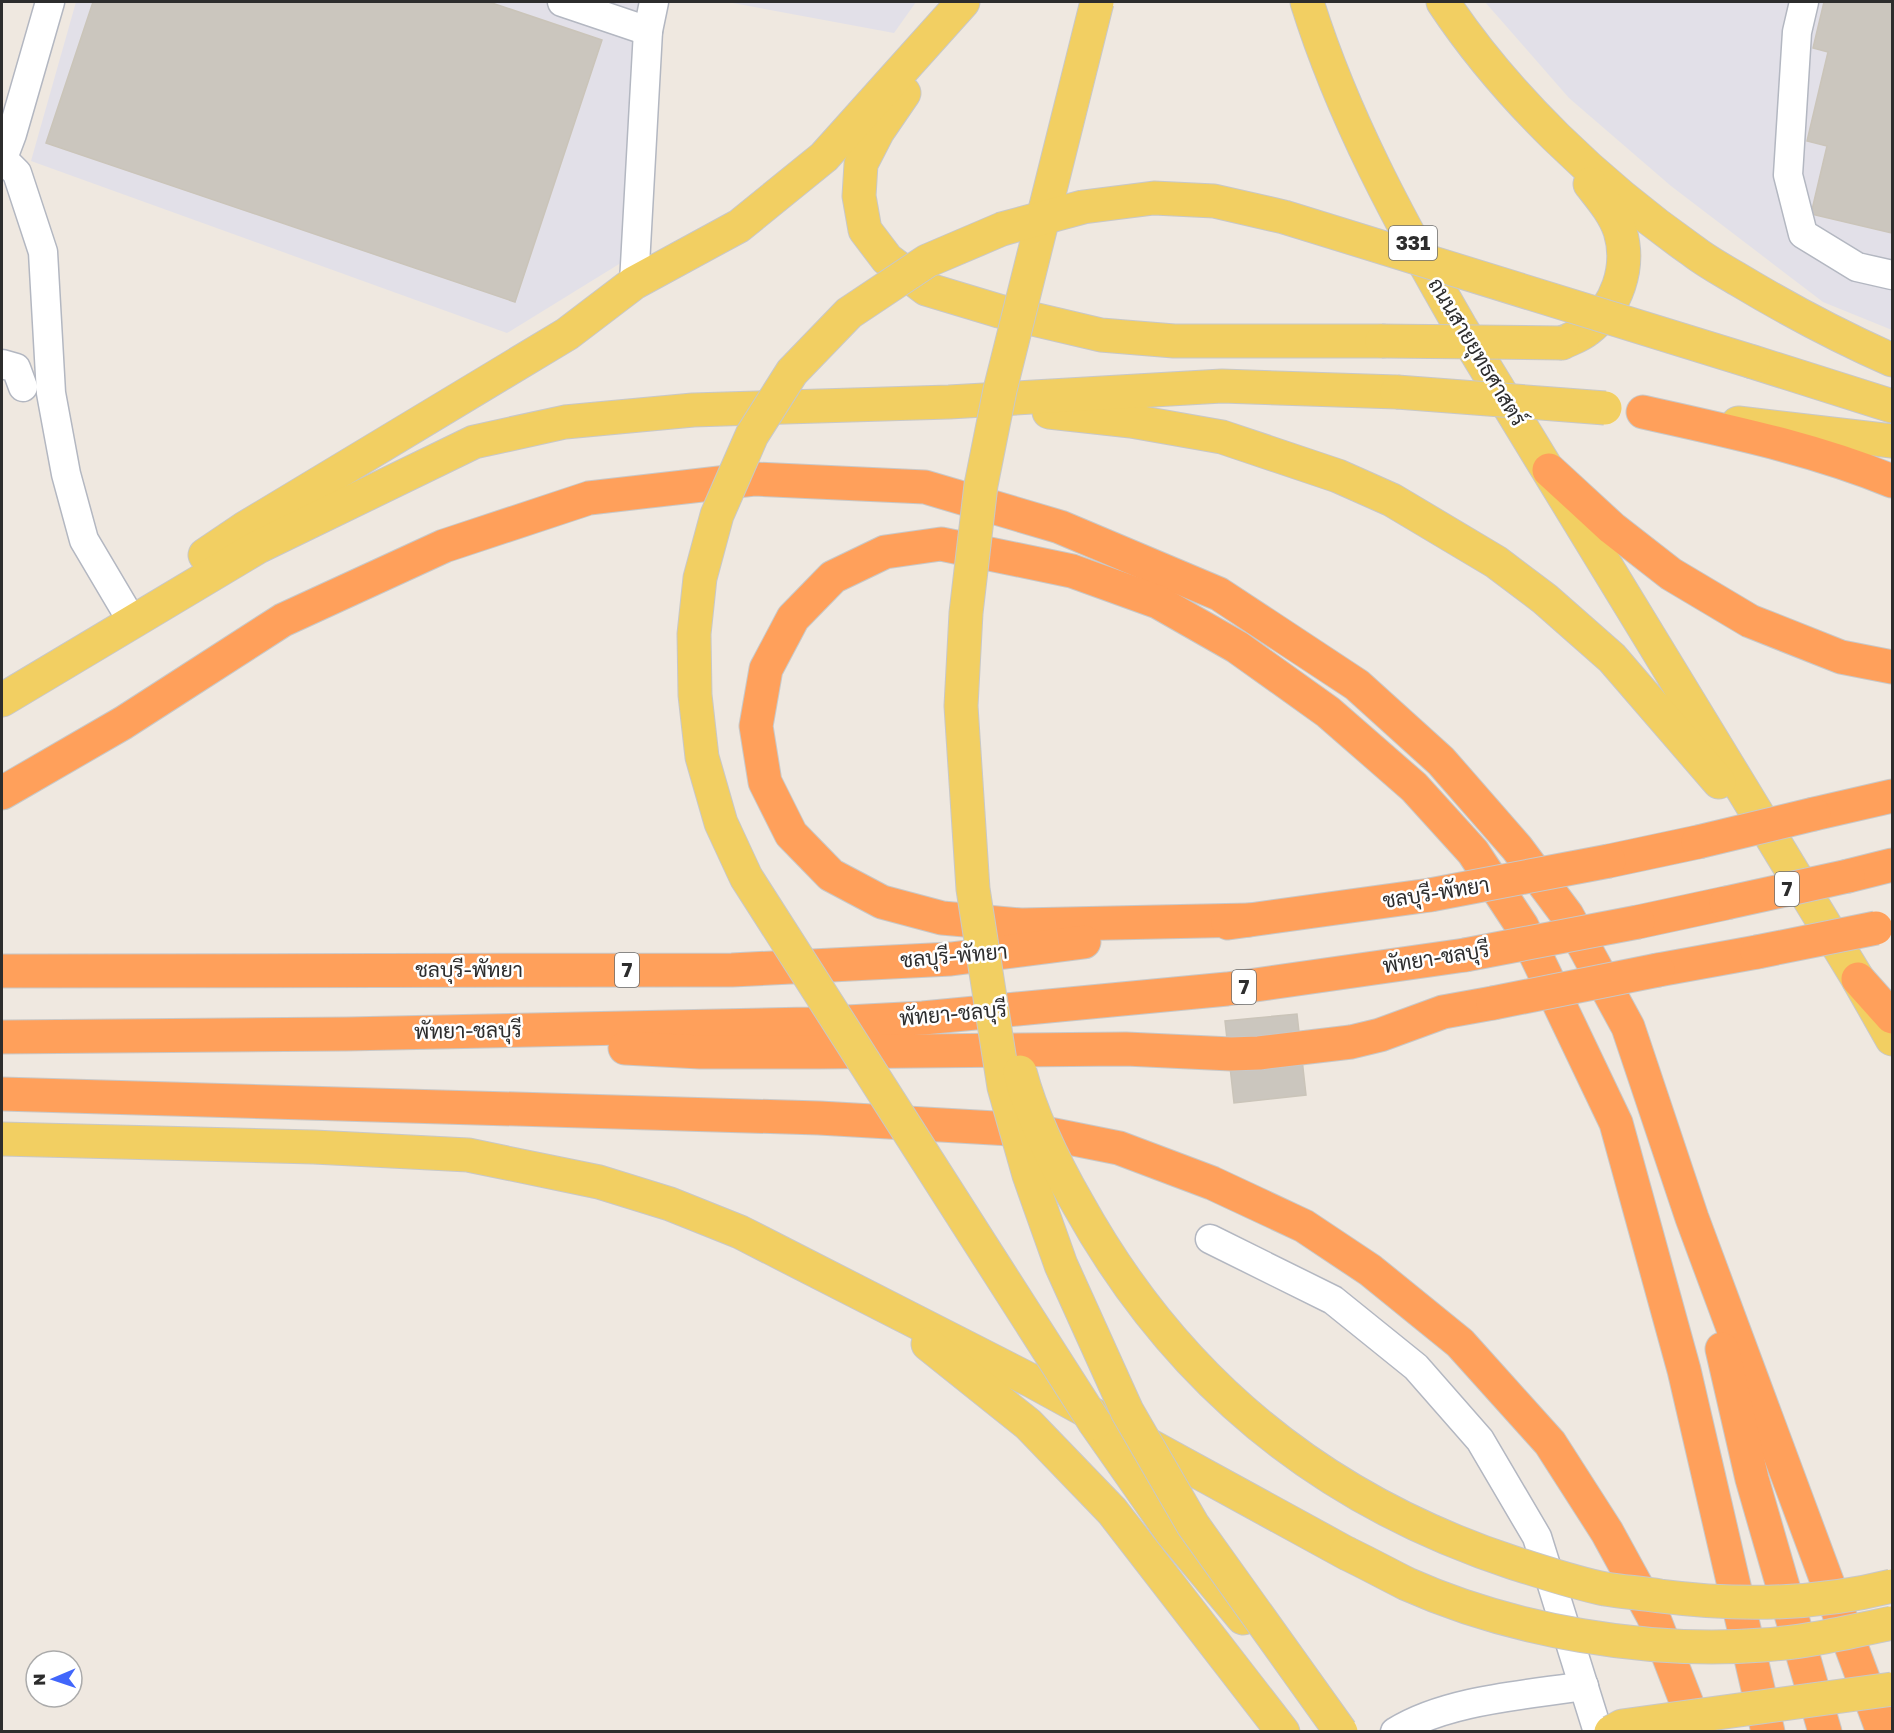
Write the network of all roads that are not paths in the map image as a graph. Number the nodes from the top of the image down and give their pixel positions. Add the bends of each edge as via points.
1 (50, 2) edge
2 (562, 2) edge
3 (654, 2) edge
4 (964, 2) edge
5 (1097, 2) edge
6 (1307, 2) edge
7 (1443, 2) edge
8 (1804, 2) edge
9 (648, 31) junction
10 (1508, 86) junction
11 (2, 158) edge
12 (1893, 275) edge
13 (634, 283) junction
14 (1893, 360) edge
15 (2, 364) edge
16 (23, 387) dead end
17 (949, 402) junction
18 (1893, 406) edge
19 (1643, 412) junction
20 (1893, 441) edge
21 (1549, 471) junction
22 (1893, 481) edge
23 (126, 611) junction
24 (1893, 667) edge
25 (2, 699) edge
26 (2, 793) edge
27 (1893, 796) edge
28 (1783, 857) junction
29 (1893, 865) edge
30 (973, 889) junction
31 (1249, 920) junction
32 (1884, 927) edge
33 (2, 971) edge
34 (1858, 979) junction
35 (1893, 1017) edge
36 (347, 1034) junction
37 (2, 1037) edge
38 (1893, 1039) edge
39 (2, 1094) edge
40 (2, 1139) edge
41 (1692, 1218) junction
42 (1210, 1239) dead end
43 (875, 1302) junction
44 (1893, 1586) edge
45 (1893, 1623) edge
46 (1584, 1686) junction
47 (1893, 1689) edge
48 (1283, 1731) edge
49 (1340, 1731) edge
50 (1395, 1731) edge
51 (1598, 1731) edge
52 (1611, 1731) edge
53 (1698, 1731) edge
54 (1768, 1731) edge
55 (1825, 1731) edge
56 (1883, 1731) edge

1 - 11 street
2 - 9 street
3 - 9 street
4 - 10 main road, bridge via 878,131 861,165 859,196 866,230 886,259 926,289 1101,335 1174,341 1528,344 1562,343 1586,331 1605,313 1618,290 1624,260 1620,230 1606,204
4 - 13 main road via 824,157 739,226
5 - 30 main road, bridge via 1003,379 981,485 966,613 961,706
6 - 21 main road, ถนนสายยุทธศาสตร์ / 331 via 1322,51 1407,234
7 - 10 main road
8 - 12 street via 1797,32 1788,175 1803,234 1857,267
9 - 13 street
10 - 14 main road via 1630,204 1694,252 1772,300
11 - 23 street via 18,173 43,252 51,393 84,540
13 - 23 main road via 567,334 244,528
15 - 16 street via 16,368
17 - 19 main road, bridge via 1222,386 1397,392
17 - 25 main road via 693,410 565,422 474,441 258,547
17 - 28 main road via 1131,421 1222,437 1338,476 1392,500 1496,562 1612,658
18 - 49 main road, bridge via 1284,217 1214,201 1154,198 1083,207 1002,229 927,261 849,313 792,372 752,435 717,515 700,578 694,634 695,695 702,757 721,823 746,877 1095,1423 1172,1533
19 - 20 main road
19 - 22 highway via 1780,443
21 - 24 highway via 1671,574 1750,621 1841,657
21 - 28 main road, ถนนสายยุทธศาสตร์
23 - 25 main road
26 - 41 highway via 123,723 283,620 444,546 589,498 754,479 925,487 1060,527 1219,594 1357,685 1441,761 1517,848 1572,925 1628,1027
27 - 31 highway, ชลบุรี-พัทยา / 7, bridge via 1698,842 1430,896
28 - 34 main road
29 - 36 highway, พัทยา-ชลบุรี / 7, bridge via 1638,922 1465,955 1227,989 923,1018 809,1024
30 - 44 main road, bridge via 1023,1082 1057,1168 1101,1245 1155,1321 1211,1383 1278,1441 1331,1479 1392,1513 1470,1548 1604,1588 1682,1599 1746,1602 1810,1600
30 - 49 main road, bridge via 1004,1087 1029,1175 1061,1265 1127,1411 1193,1525
31 - 33 highway, ชลบุรี-พัทยา / 7 via 951,959 744,969
31 - 54 highway via 1022,925 942,918 882,902 831,875 791,834 780,813 765,782 756,726 766,669 793,618 833,577 885,552 941,544 1072,571 1158,602 1238,646 1328,712 1414,787 1473,852 1522,926 1616,1123 1684,1370
32 - 36 highway, bridge via 1443,1012 1351,1042 1259,1053 1126,1049 700,1052
34 - 35 highway
34 - 38 main road
36 - 37 highway, พัทยา-ชลบุรี / 7
39 - 53 highway via 819,1118 1029,1130 1119,1148 1212,1183 1304,1226 1370,1270 1460,1343 1550,1443 1607,1532 1653,1616
40 - 43 main road via 468,1155 533,1167 670,1204 740,1232
41 - 55 highway via 1752,1479
41 - 56 highway
42 - 46 street via 1333,1300 1416,1367 1479,1440 1537,1537
43 - 45 main road, bridge via 1032,1381 1346,1553 1409,1584 1485,1612 1612,1640 1694,1646 1762,1645 1823,1638
43 - 48 main road via 1028,1424 1112,1511
46 - 50 street via 1472,1703 1410,1722
46 - 51 street
47 - 52 main road, bridge via 1622,1726

